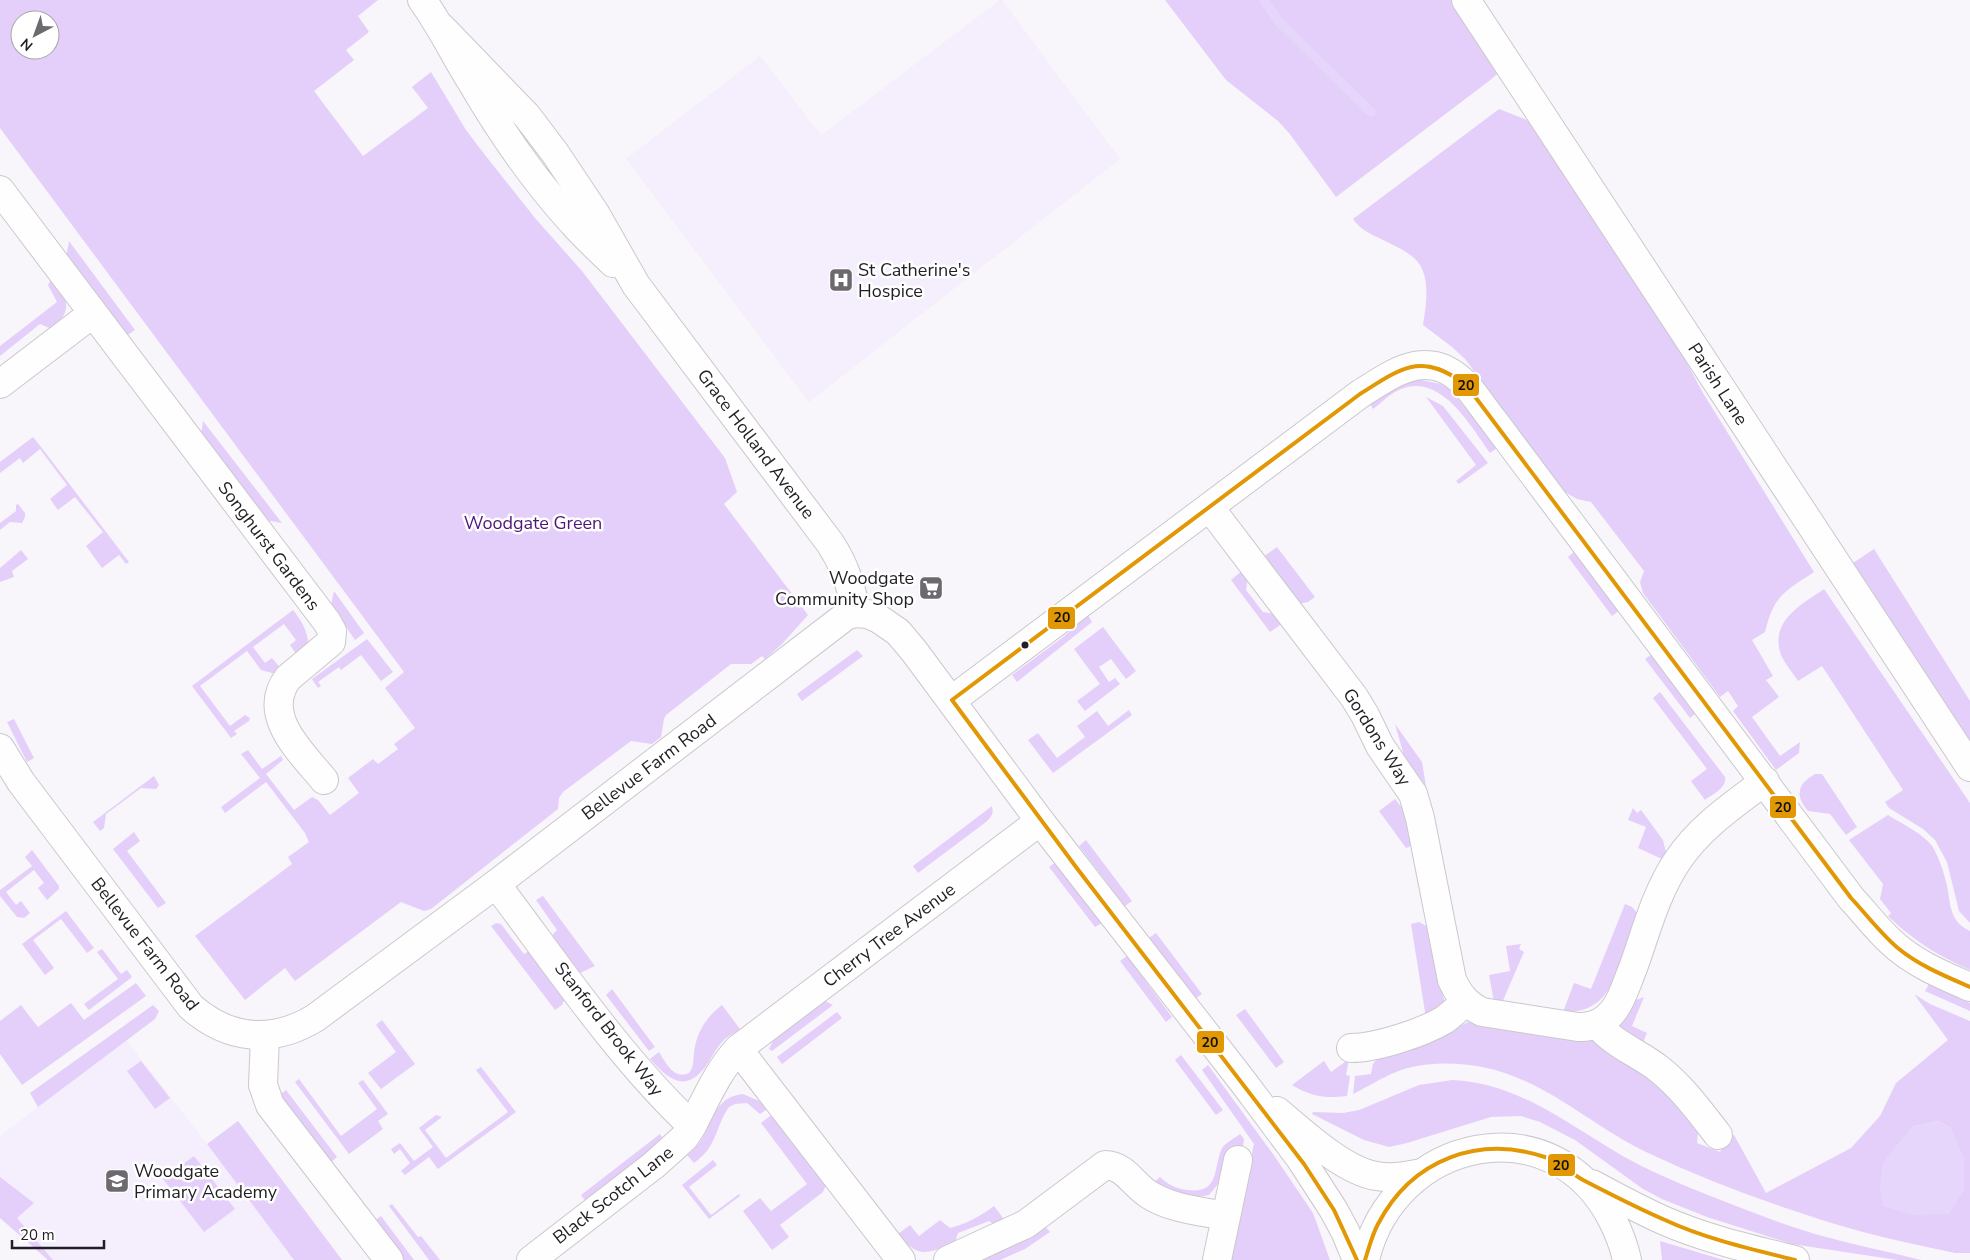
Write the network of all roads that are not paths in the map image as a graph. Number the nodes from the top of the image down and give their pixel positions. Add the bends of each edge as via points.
1 (422, 0) edge
2 (1466, 0) edge
3 (0, 190) edge
4 (92, 314) junction
5 (0, 384) edge
6 (1210, 508) junction
7 (856, 613) junction
8 (952, 700) junction
9 (0, 748) edge
10 (1970, 767) edge
11 (324, 780) dead end
12 (1765, 781) junction
13 (1040, 821) junction
14 (496, 884) junction
15 (1970, 987) edge
16 (1465, 1003) junction
17 (1597, 1024) junction
18 (265, 1036) junction
19 (1351, 1048) dead end
20 (738, 1049) junction
21 (1244, 1083) junction
22 (692, 1126) junction
23 (1718, 1135) dead end
24 (1238, 1160) dead end
25 (1422, 1173) junction
26 (1582, 1179) junction
27 (1226, 1216) junction
28 (389, 1260) edge
29 (531, 1260) edge
30 (901, 1260) edge
31 (948, 1260) edge
32 (1217, 1260) edge
33 (1356, 1260) edge
34 (1365, 1260) edge
35 (1627, 1260) edge
36 (1795, 1260) edge

1 - 7 street, Grace Holland Avenue via 441,27 470,81 547,193 574,225 636,285 830,543 841,559 851,585
2 - 10 street, Parish Lane
3 - 4 street, Songhurst Gardens
4 - 5 street
4 - 11 street, Songhurst Gardens via 332,631 331,642 288,678 279,698 283,727
6 - 8 street
6 - 12 street via 1383,380 1414,365 1442,368 1467,386
6 - 16 street, Gordons Way via 1354,697 1380,746 1413,794 1452,980
7 - 8 street via 868,614 898,632
7 - 14 street, Bellevue Farm Road via 839,621
8 - 13 street
9 - 18 street, Bellevue Farm Road via 21,782 191,1007 213,1023 230,1030
12 - 15 street via 1851,898 1890,942 1927,968
12 - 17 street via 1707,826 1679,858 1670,872 1621,998 1610,1014
13 - 20 street, Cherry Tree Avenue
13 - 21 street
14 - 18 street, Bellevue Farm Road via 315,1018 299,1028
14 - 22 street, Stanford Brook Way via 634,1066
16 - 17 street via 1482,1012 1569,1027 1585,1028
16 - 19 street via 1432,1026 1378,1045
17 - 23 street via 1609,1037 1671,1079
18 - 28 street via 263,1085 270,1105
20 - 22 street via 724,1064
20 - 30 street
21 - 25 street via 1318,1144 1351,1166 1375,1176 1399,1177
21 - 33 street via 1319,1186 1345,1231
22 - 29 street, Black Scotch Lane via 654,1165
24 - 27 street
25 - 26 street via 1464,1152 1500,1147 1546,1156
25 - 34 street via 1401,1189 1384,1211
26 - 35 street via 1609,1214 1622,1240
26 - 36 street via 1673,1224 1718,1240
27 - 31 street via 1163,1202 1147,1193 1122,1170 1114,1165 1104,1165 1026,1224
27 - 32 street

